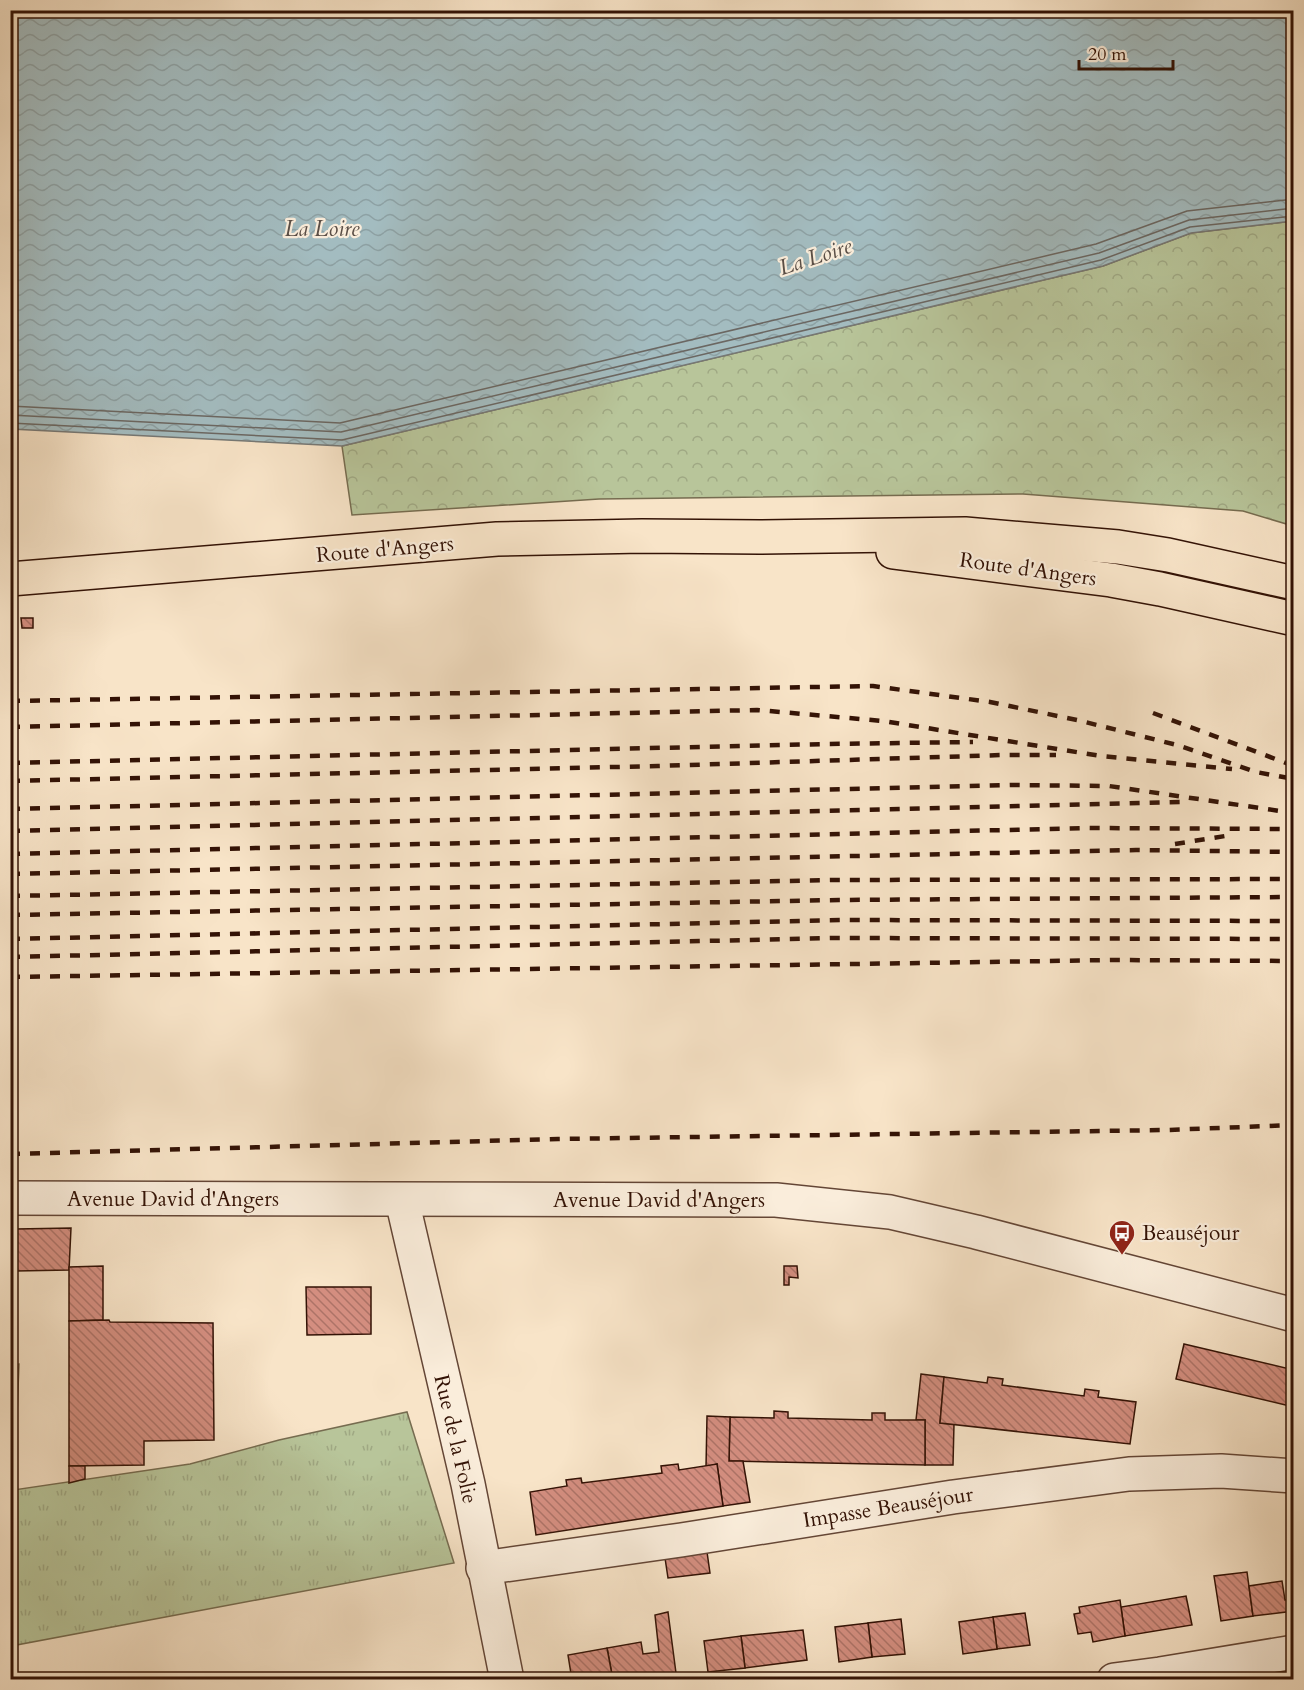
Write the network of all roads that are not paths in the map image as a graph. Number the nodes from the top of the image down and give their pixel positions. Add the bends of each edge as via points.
1 (760, 537) junction
2 (10, 579) edge
3 (1293, 583) edge
4 (1293, 619) edge
5 (10, 1198) edge
6 (402, 1200) junction
7 (1293, 1315) edge
8 (1293, 1476) edge
9 (483, 1568) junction
10 (1293, 1652) edge
11 (507, 1680) edge
12 (1114, 1680) edge

1 - 2 main road, Route d'Angers via 497,539
1 - 3 main road, Route d'Angers via 965,534 1068,541 1168,555
1 - 4 main road, Route d'Angers via 1091,577
5 - 6 street, Avenue David d'Angers
6 - 7 street, Avenue David d'Angers via 776,1200 890,1212
6 - 9 street, Rue de la Folie via 468,1484
8 - 9 street, Impasse Beauséjour via 1221,1472 1129,1474
9 - 11 street, Rue de la Folie
10 - 12 street

